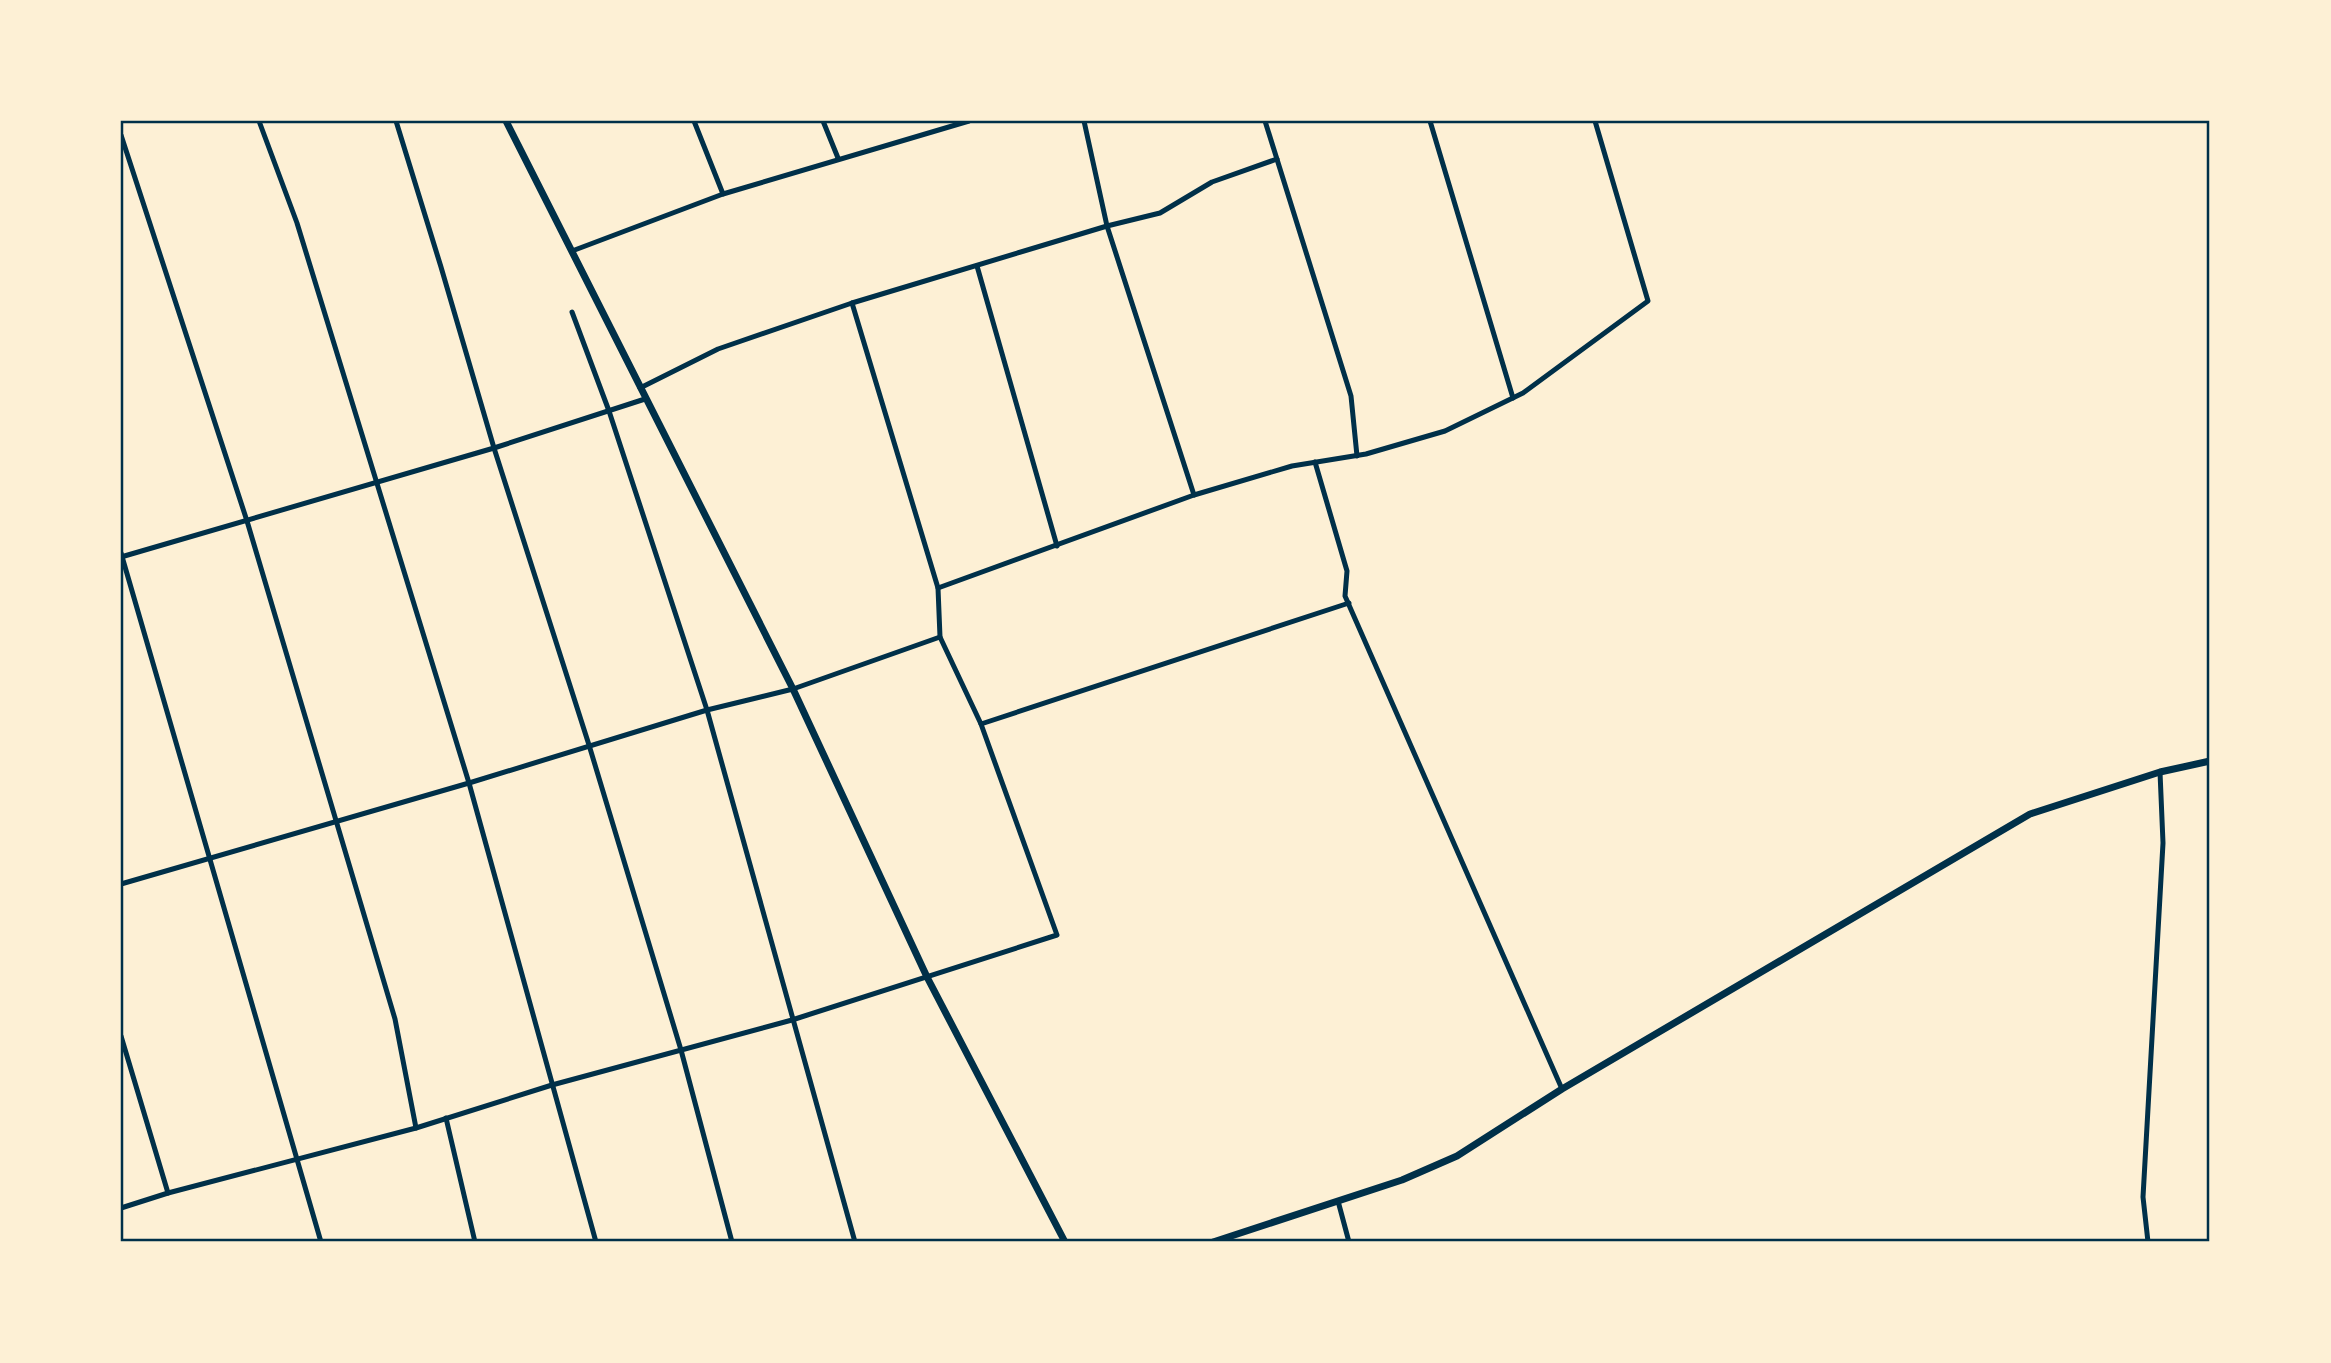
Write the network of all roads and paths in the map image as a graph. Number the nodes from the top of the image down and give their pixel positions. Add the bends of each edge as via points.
1 (259, 121) edge
2 (396, 121) edge
3 (506, 121) edge
4 (694, 121) edge
5 (823, 121) edge
6 (968, 121) edge
7 (1084, 121) edge
8 (1265, 121) edge
9 (1430, 121) edge
10 (1595, 121) edge
11 (951, 123) edge
12 (121, 135) edge
13 (838, 158) junction
14 (1277, 159) junction
15 (723, 194) junction
16 (1107, 226) junction
17 (572, 251) junction
18 (977, 266) junction
19 (852, 303) junction
20 (572, 312) dead end
21 (640, 388) junction
22 (1513, 398) junction
23 (645, 399) junction
24 (610, 411) junction
25 (494, 448) junction
26 (1357, 456) junction
27 (1315, 462) junction
28 (375, 482) junction
29 (1194, 495) junction
30 (247, 521) junction
31 (1056, 546) junction
32 (121, 555) edge
33 (938, 588) junction
34 (1349, 603) junction
35 (940, 637) junction
36 (793, 689) junction
37 (707, 710) junction
38 (981, 724) junction
39 (589, 745) junction
40 (2210, 761) edge
41 (2160, 772) junction
42 (469, 783) junction
43 (335, 822) junction
44 (210, 858) junction
45 (121, 884) edge
46 (927, 977) junction
47 (792, 1020) junction
48 (121, 1036) edge
49 (681, 1050) junction
50 (552, 1085) junction
51 (1562, 1089) junction
52 (446, 1118) junction
53 (416, 1128) junction
54 (299, 1160) junction
55 (168, 1193) junction
56 (1338, 1201) junction
57 (121, 1208) edge
58 (321, 1242) edge
59 (475, 1242) edge
60 (596, 1242) edge
61 (732, 1242) edge
62 (855, 1242) edge
63 (1065, 1242) edge
64 (1213, 1242) edge
65 (1349, 1242) edge
66 (2148, 1242) edge

1 - 28 street via 297,223
2 - 25 street
3 - 17 street
4 - 15 street
5 - 13 street
6 - 11 street
7 - 16 street
8 - 14 street
9 - 22 street
10 - 22 street via 1648,301
11 - 13 street
12 - 30 street
13 - 15 street
14 - 16 street via 1212,182 1160,214
14 - 26 street via 1351,396
15 - 17 street
16 - 18 street
16 - 29 street
17 - 21 street
18 - 19 street
18 - 31 street
19 - 21 street via 718,349
19 - 33 street
20 - 24 street
21 - 23 street
22 - 26 street via 1446,431
23 - 24 street
23 - 36 street
24 - 25 street
24 - 37 street
25 - 28 street
25 - 39 street
26 - 27 street
27 - 29 street
27 - 34 street via 1347,571 1345,596
28 - 30 street
28 - 42 street
29 - 31 street
30 - 32 street
30 - 43 street
31 - 33 street
32 - 44 street
33 - 35 street
34 - 38 street
34 - 51 street
35 - 36 street
35 - 38 street
36 - 37 street
36 - 46 street
37 - 39 street
37 - 47 street
38 - 46 street via 1056,935
39 - 42 street
39 - 49 street
40 - 41 street
41 - 51 street via 2030,814
41 - 66 street via 2163,843 2143,1197
42 - 43 street
42 - 50 street
43 - 44 street
43 - 53 street via 395,1019
44 - 45 street
44 - 54 street
46 - 47 street
46 - 63 street
47 - 49 street
47 - 62 street
48 - 55 street
49 - 50 street
49 - 61 street
50 - 52 street
50 - 60 street
51 - 56 street via 1457,1156
52 - 53 street
52 - 59 street
53 - 54 street
54 - 55 street
54 - 58 street
55 - 57 street
56 - 64 street
56 - 65 street

